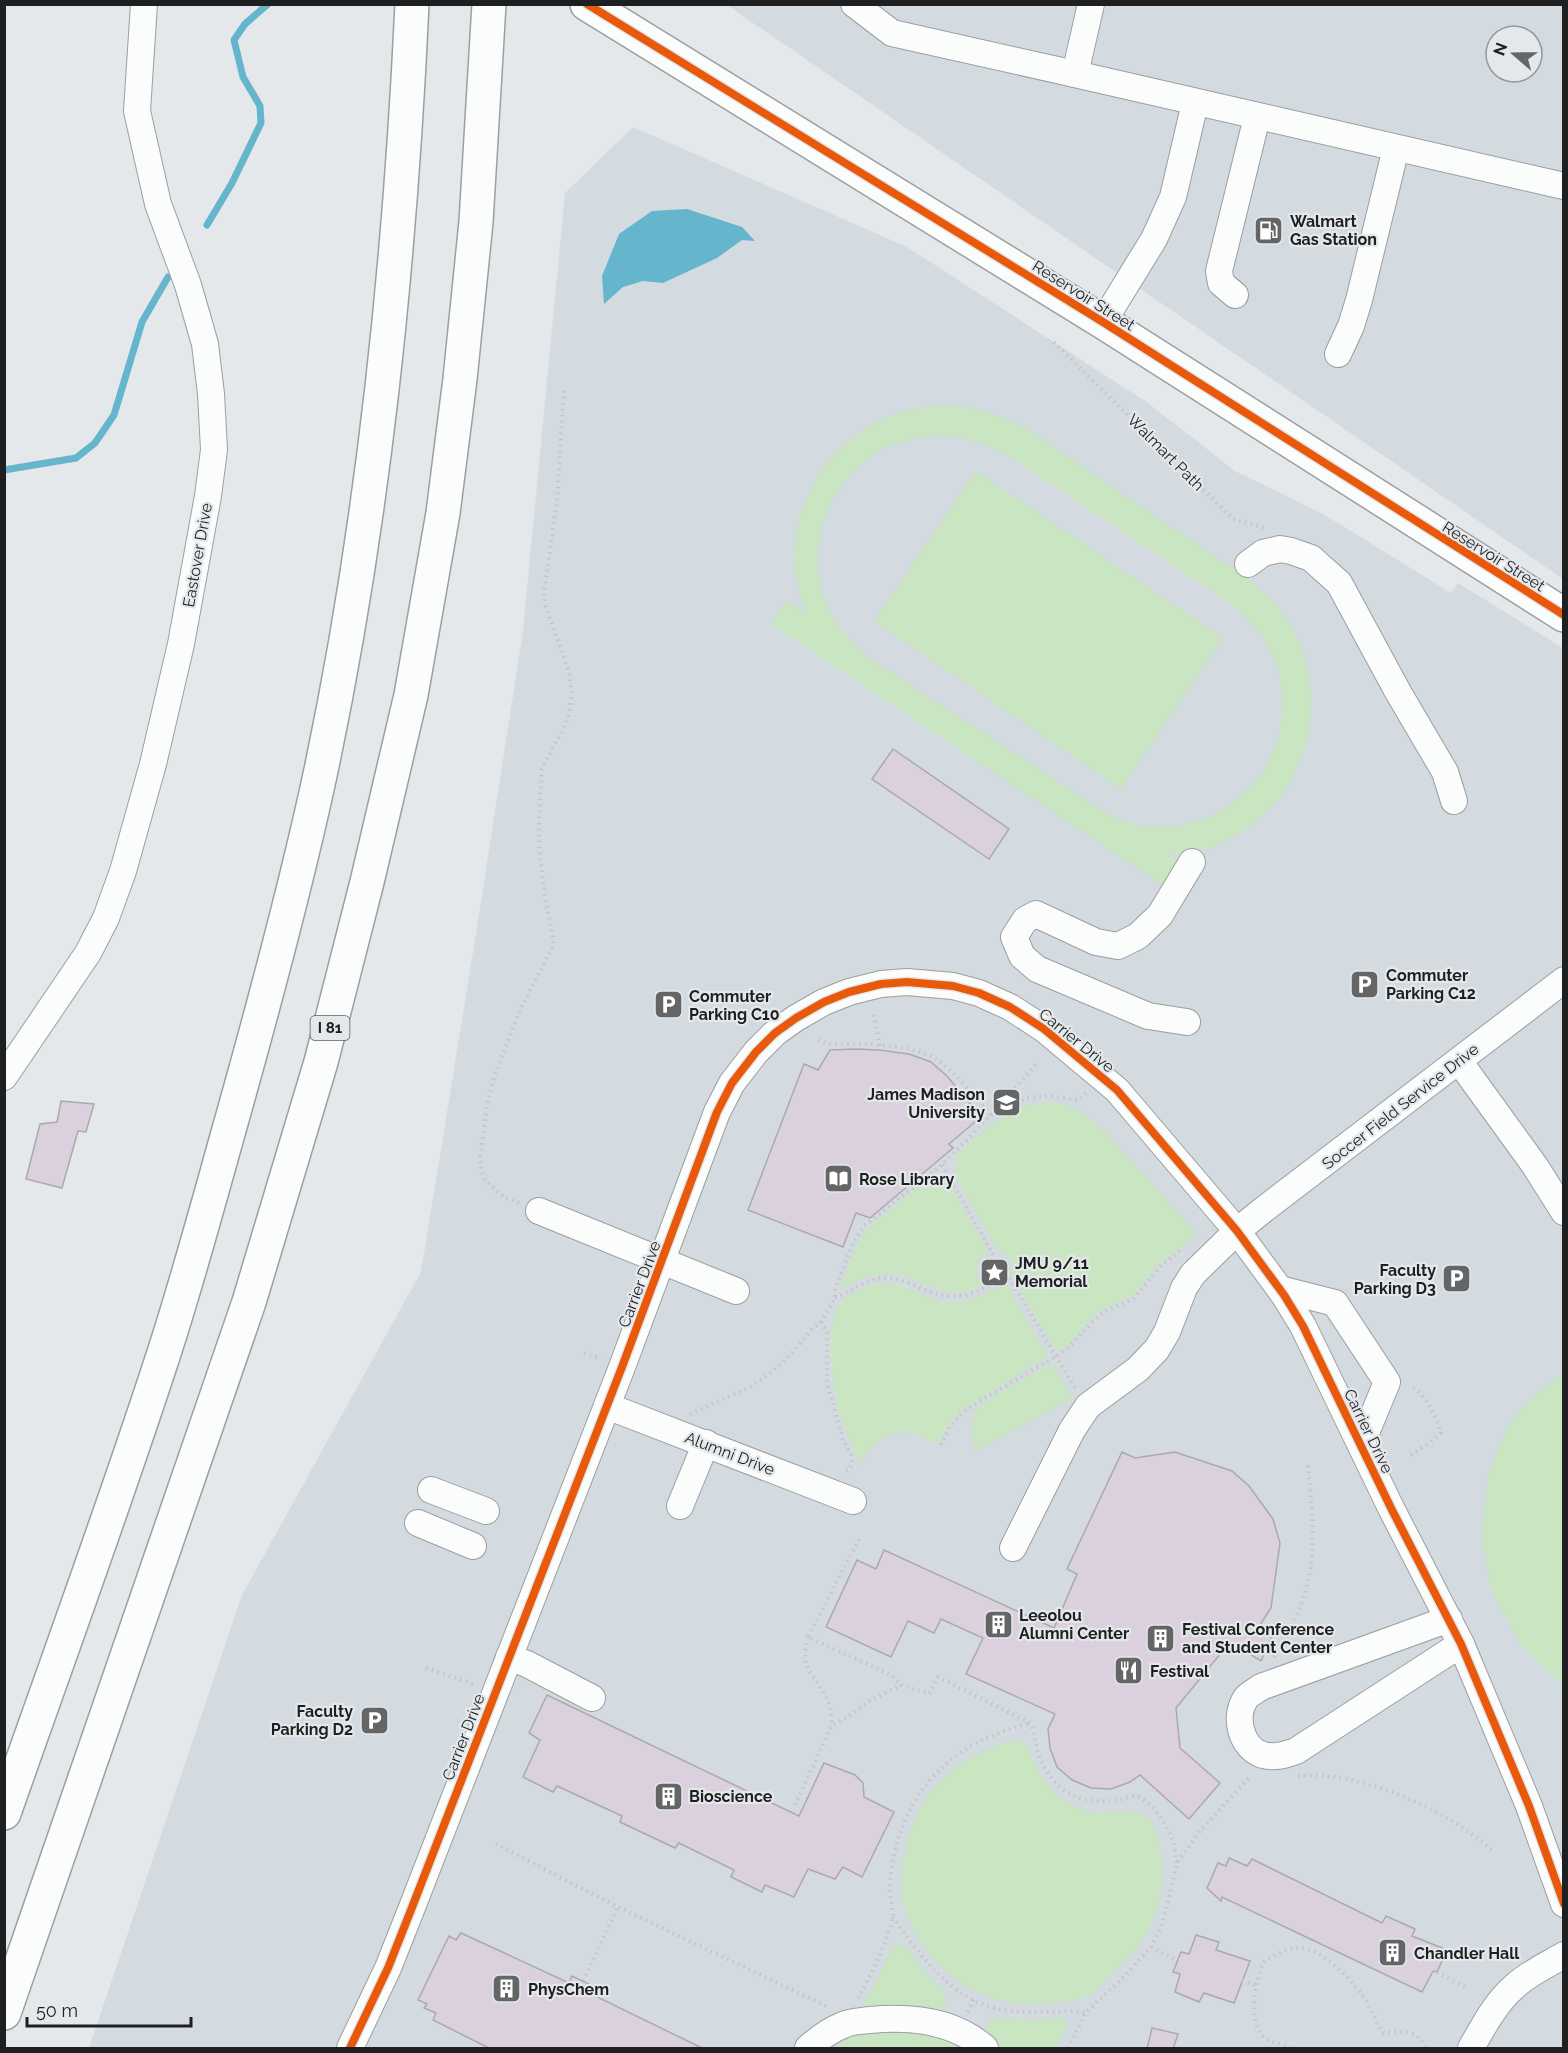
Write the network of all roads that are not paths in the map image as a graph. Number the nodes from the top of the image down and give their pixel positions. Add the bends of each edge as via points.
1 (144, 4) edge
2 (412, 4) edge
3 (489, 4) edge
4 (587, 4) edge
5 (854, 4) edge
6 (1091, 4) edge
7 (1075, 74) junction
8 (1195, 103) junction
9 (1257, 117) junction
10 (1396, 148) junction
11 (1563, 186) edge
12 (1235, 295) dead end
13 (1103, 322) junction
14 (1338, 354) dead end
15 (1248, 564) dead end
16 (1563, 615) edge
17 (1454, 801) dead end
18 (1192, 862) dead end
19 (1563, 980) edge
20 (1187, 1022) dead end
21 (1459, 1060) junction
22 (4, 1077) edge
23 (539, 1211) road end
24 (1563, 1212) edge
25 (1237, 1231) junction
26 (662, 1261) junction
27 (1280, 1289) junction
28 (736, 1291) dead end
29 (607, 1406) junction
30 (706, 1443) junction
31 (1361, 1445) junction
32 (431, 1490) dead end
33 (853, 1501) dead end
34 (680, 1506) dead end
35 (486, 1511) dead end
36 (418, 1523) dead end
37 (473, 1546) dead end
38 (1013, 1548) dead end
39 (1449, 1619) junction
40 (1461, 1644) junction
41 (509, 1657) junction
42 (592, 1698) dead end
43 (4, 1813) edge
44 (1563, 1904) edge
45 (1563, 1955) edge
46 (4, 2013) edge
47 (350, 2049) edge
48 (808, 2049) edge
49 (985, 2049) edge
50 (1471, 2049) edge

1 - 22 street, Eastover Drive via 137,111 158,204 205,344 214,450 208,496 181,644 153,764 106,918 88,953
2 - 43 main road via 399,230 383,387 347,634 305,843 271,979 165,1351
3 - 46 main road, I 81 via 476,222 443,513 411,695 364,892 321,1062 249,1302
4 - 13 main road, Reservoir Street
5 - 7 street via 892,33
6 - 7 street
7 - 8 street
8 - 9 street
8 - 13 street via 1173,197 1154,239
9 - 10 street
9 - 12 street via 1219,271 1221,283
10 - 11 street
10 - 14 street via 1352,326
13 - 16 main road, Reservoir Street
15 - 17 street via 1263,553 1280,549 1311,558 1339,583 1445,772
18 - 20 street via 1160,915 1138,936 1118,946 1096,942 1036,914 1025,920 1014,937 1022,956 1037,969 1148,1016
19 - 21 street, Soccer Field Service Drive
21 - 24 street
21 - 25 street, Soccer Field Service Drive
23 - 26 street
25 - 26 street, Carrier Drive via 1117,1090 1044,1029 1010,1007 978,993 934,983 907,982 869,987 824,1002 791,1022 756,1052 732,1083 717,1112
25 - 27 street, Carrier Drive
25 - 38 street, Soccer Field Service Drive via 1193,1274 1157,1349 1138,1369 1088,1406
26 - 28 street
26 - 29 street, Carrier Drive
27 - 31 street, Carrier Drive via 1303,1326
27 - 31 street via 1335,1303 1387,1382
29 - 30 street, Alumni Drive
29 - 41 street, Carrier Drive
30 - 33 street, Alumni Drive
30 - 34 street
31 - 39 street, Carrier Drive
32 - 35 street
36 - 37 street
39 - 40 street, Carrier Drive
39 - 40 street via 1261,1687 1246,1697 1240,1731 1262,1755 1288,1754
40 - 44 street, Carrier Drive via 1529,1806
41 - 42 street
41 - 47 street, Carrier Drive via 401,1935
45 - 50 street via 1513,1987 1494,2009
48 - 49 street via 843,2019 893,2017 927,2020 966,2036

